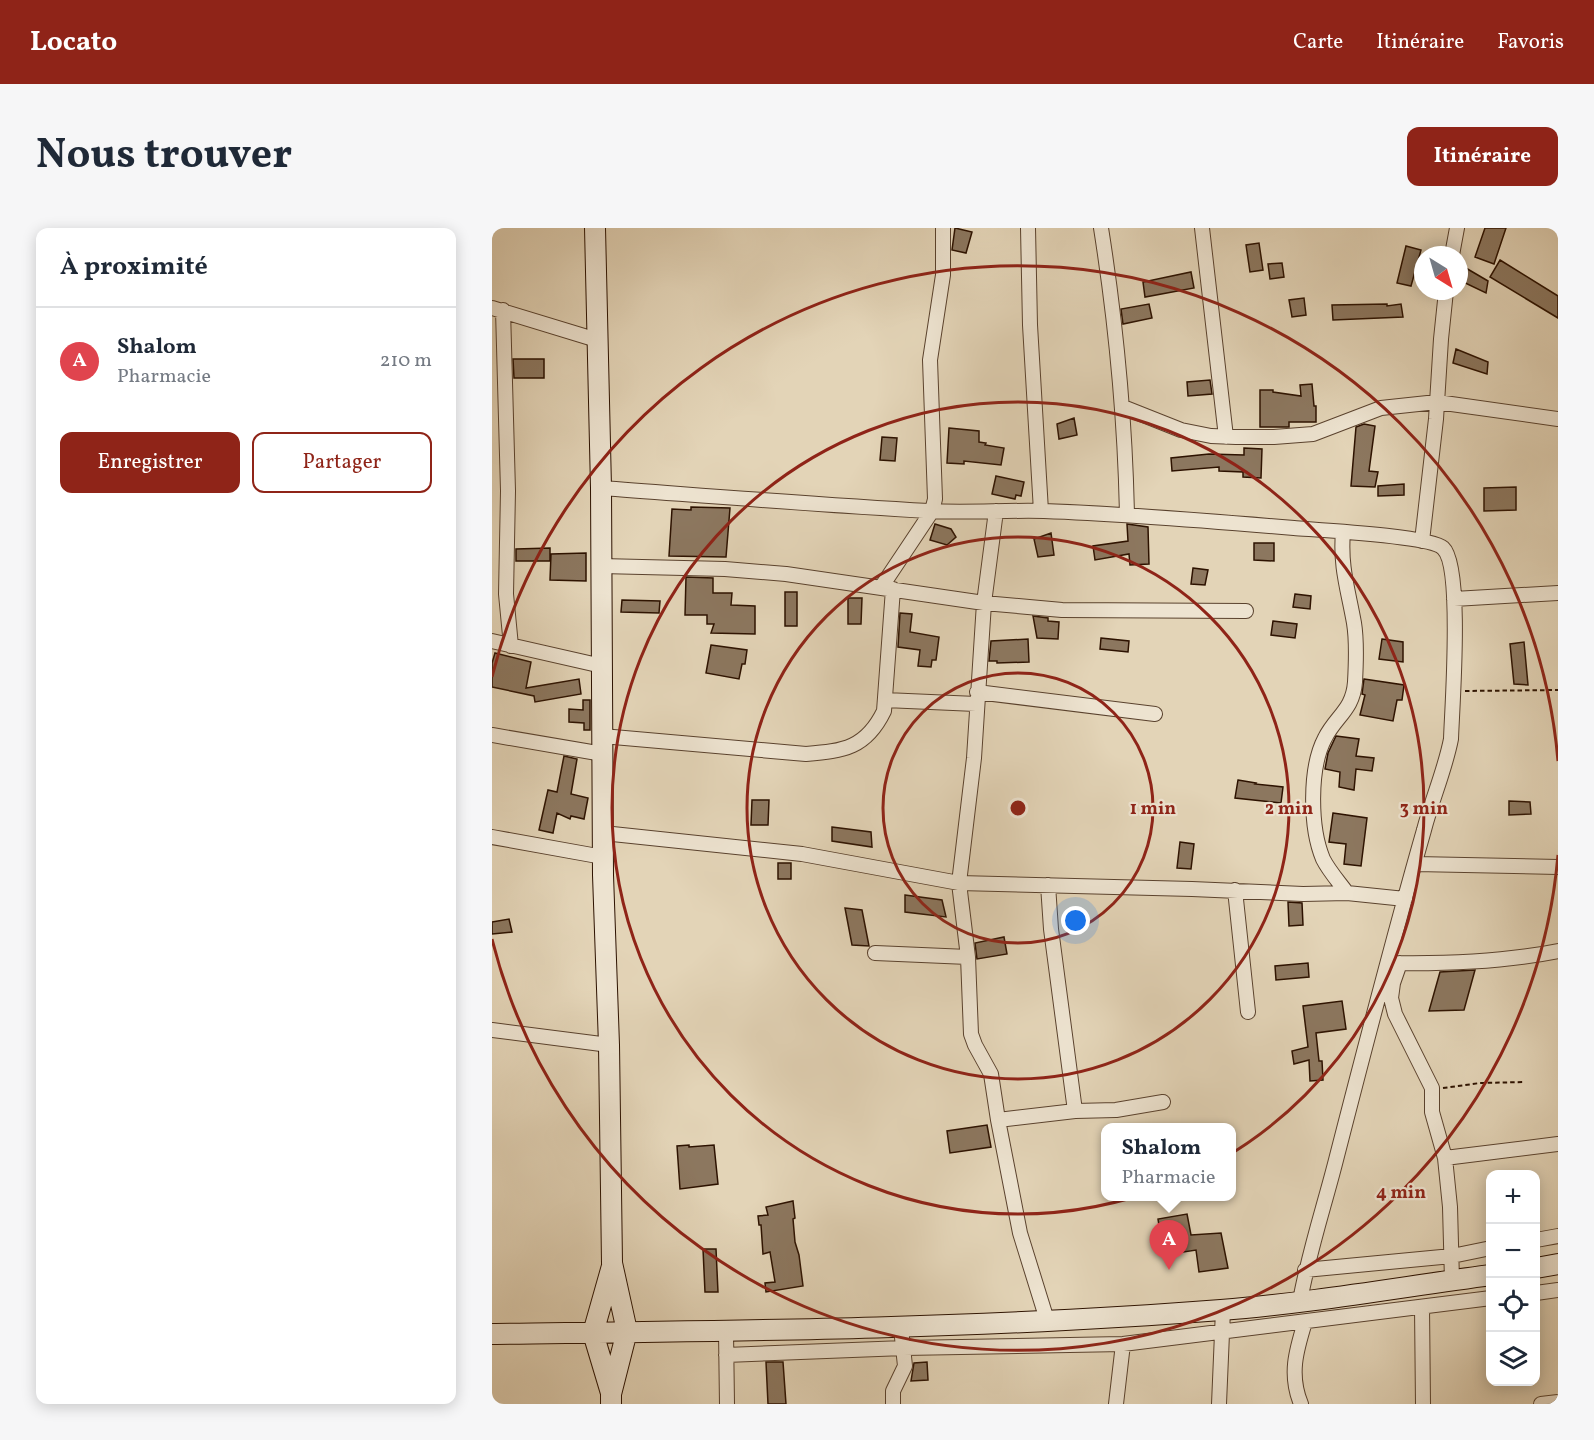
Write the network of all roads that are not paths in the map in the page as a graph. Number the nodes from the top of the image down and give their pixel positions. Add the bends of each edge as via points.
1 (595, 228) edge
2 (943, 228) edge
3 (1028, 228) edge
4 (1101, 228) edge
5 (1202, 228) edge
6 (1457, 228) edge
7 (1454, 246) edge
8 (1445, 300) edge
9 (497, 309) edge
10 (597, 340) junction
11 (1437, 402) junction
12 (1123, 407) junction
13 (1558, 419) edge
14 (1226, 437) junction
15 (601, 488) junction
16 (932, 511) junction
17 (996, 511) junction
18 (1041, 511) junction
19 (1126, 515) junction
20 (1343, 532) junction
21 (1422, 541) junction
22 (601, 566) junction
23 (887, 588) junction
24 (1558, 593) edge
25 (1454, 599) junction
26 (984, 603) junction
27 (1246, 611) dead end
28 (492, 641) edge
29 (511, 646) junction
30 (602, 666) junction
31 (976, 698) junction
32 (885, 699) junction
33 (1155, 714) dead end
34 (492, 735) edge
35 (603, 745) junction
36 (603, 833) junction
37 (492, 837) edge
38 (603, 857) junction
39 (1416, 864) junction
40 (1558, 867) edge
41 (959, 884) junction
42 (1048, 885) junction
43 (1235, 890) junction
44 (1347, 893) junction
45 (1405, 899) junction
46 (1558, 951) edge
47 (875, 952) dead end
48 (968, 957) junction
49 (1393, 963) junction
50 (1248, 1012) dead end
51 (492, 1030) edge
52 (609, 1045) junction
53 (1163, 1102) dead end
54 (1075, 1111) junction
55 (998, 1120) junction
56 (1558, 1144) edge
57 (1445, 1158) junction
58 (1558, 1236) edge
59 (1540, 1239) edge
60 (1486, 1249) edge
61 (1452, 1256) junction
62 (612, 1263) junction
63 (1558, 1264) edge
64 (1540, 1267) edge
65 (1305, 1270) junction
66 (1486, 1276) edge
67 (1452, 1280) junction
68 (1558, 1290) edge
69 (1540, 1292) edge
70 (1486, 1299) edge
71 (1300, 1301) junction
72 (1422, 1307) junction
73 (1223, 1310) junction
74 (1047, 1320) junction
75 (1305, 1322) junction
76 (901, 1328) junction
77 (627, 1331) junction
78 (726, 1332) junction
79 (593, 1333) junction
80 (1220, 1333) junction
81 (492, 1334) edge
82 (1123, 1344) junction
83 (904, 1348) junction
84 (726, 1355) junction
85 (611, 1399) edge
86 (1558, 1402) edge
87 (727, 1404) edge
88 (893, 1404) edge
89 (1116, 1404) edge
90 (1219, 1404) edge
91 (1300, 1404) edge
92 (1423, 1404) edge
93 (1541, 1404) edge

1 - 10 main road
2 - 16 street via 943,275 930,360 935,483
3 - 18 street
4 - 12 street
5 - 14 street
6 - 7 street
8 - 11 street
9 - 10 street
9 - 29 street via 508,491 506,594
10 - 15 main road
11 - 13 street
11 - 14 street via 1381,408 1313,434
11 - 21 street
12 - 14 street via 1181,430
12 - 19 street
15 - 16 street
15 - 22 main road
16 - 17 street
16 - 23 street
17 - 18 street
17 - 26 street
18 - 19 street
19 - 20 street
20 - 21 street
20 - 44 street via 1343,575 1354,626 1354,694 1321,746 1314,805 1319,848
21 - 25 street via 1442,546 1448,554
22 - 23 street via 725,569
22 - 30 main road
23 - 26 street
23 - 32 street
24 - 25 street
25 - 39 street via 1451,739
26 - 27 street via 1082,610
26 - 31 street
28 - 29 street
29 - 30 street
30 - 35 main road
31 - 32 street
31 - 33 street
31 - 41 street via 974,758
32 - 35 street via 879,721 863,741 832,752
34 - 35 street
35 - 36 main road
36 - 38 main road
36 - 41 street via 802,855
37 - 38 street
38 - 52 main road
39 - 40 street
39 - 45 street
41 - 42 street
41 - 48 street
42 - 43 street
42 - 54 street
43 - 44 street
43 - 50 street
44 - 45 street
45 - 49 street
46 - 49 street via 1502,960
47 - 48 street
48 - 55 street via 971,1034 991,1074
49 - 57 street via 1391,998 1395,1014 1432,1088 1434,1124
49 - 65 street
51 - 52 street
52 - 62 main road
53 - 54 street via 1116,1110
54 - 55 street
55 - 74 street via 1020,1233
56 - 57 street
57 - 61 street
58 - 59 street
60 - 61 street
61 - 65 street
61 - 67 street
62 - 77 main road
62 - 79 main road
63 - 64 main road
65 - 71 street
66 - 67 main road
67 - 71 main road
68 - 69 street
70 - 72 street
71 - 73 main road
72 - 75 street
72 - 92 street
73 - 74 main road
73 - 80 street
74 - 76 main road
75 - 80 street
75 - 91 street via 1293,1372
76 - 78 main road
76 - 83 street
77 - 78 main road
77 - 79 main road
77 - 85 main road
78 - 84 street
79 - 81 main road
79 - 85 main road
80 - 82 street
80 - 90 street
82 - 83 street
82 - 89 street
83 - 84 street
83 - 88 street via 905,1366 893,1391
84 - 87 street
86 - 93 street

